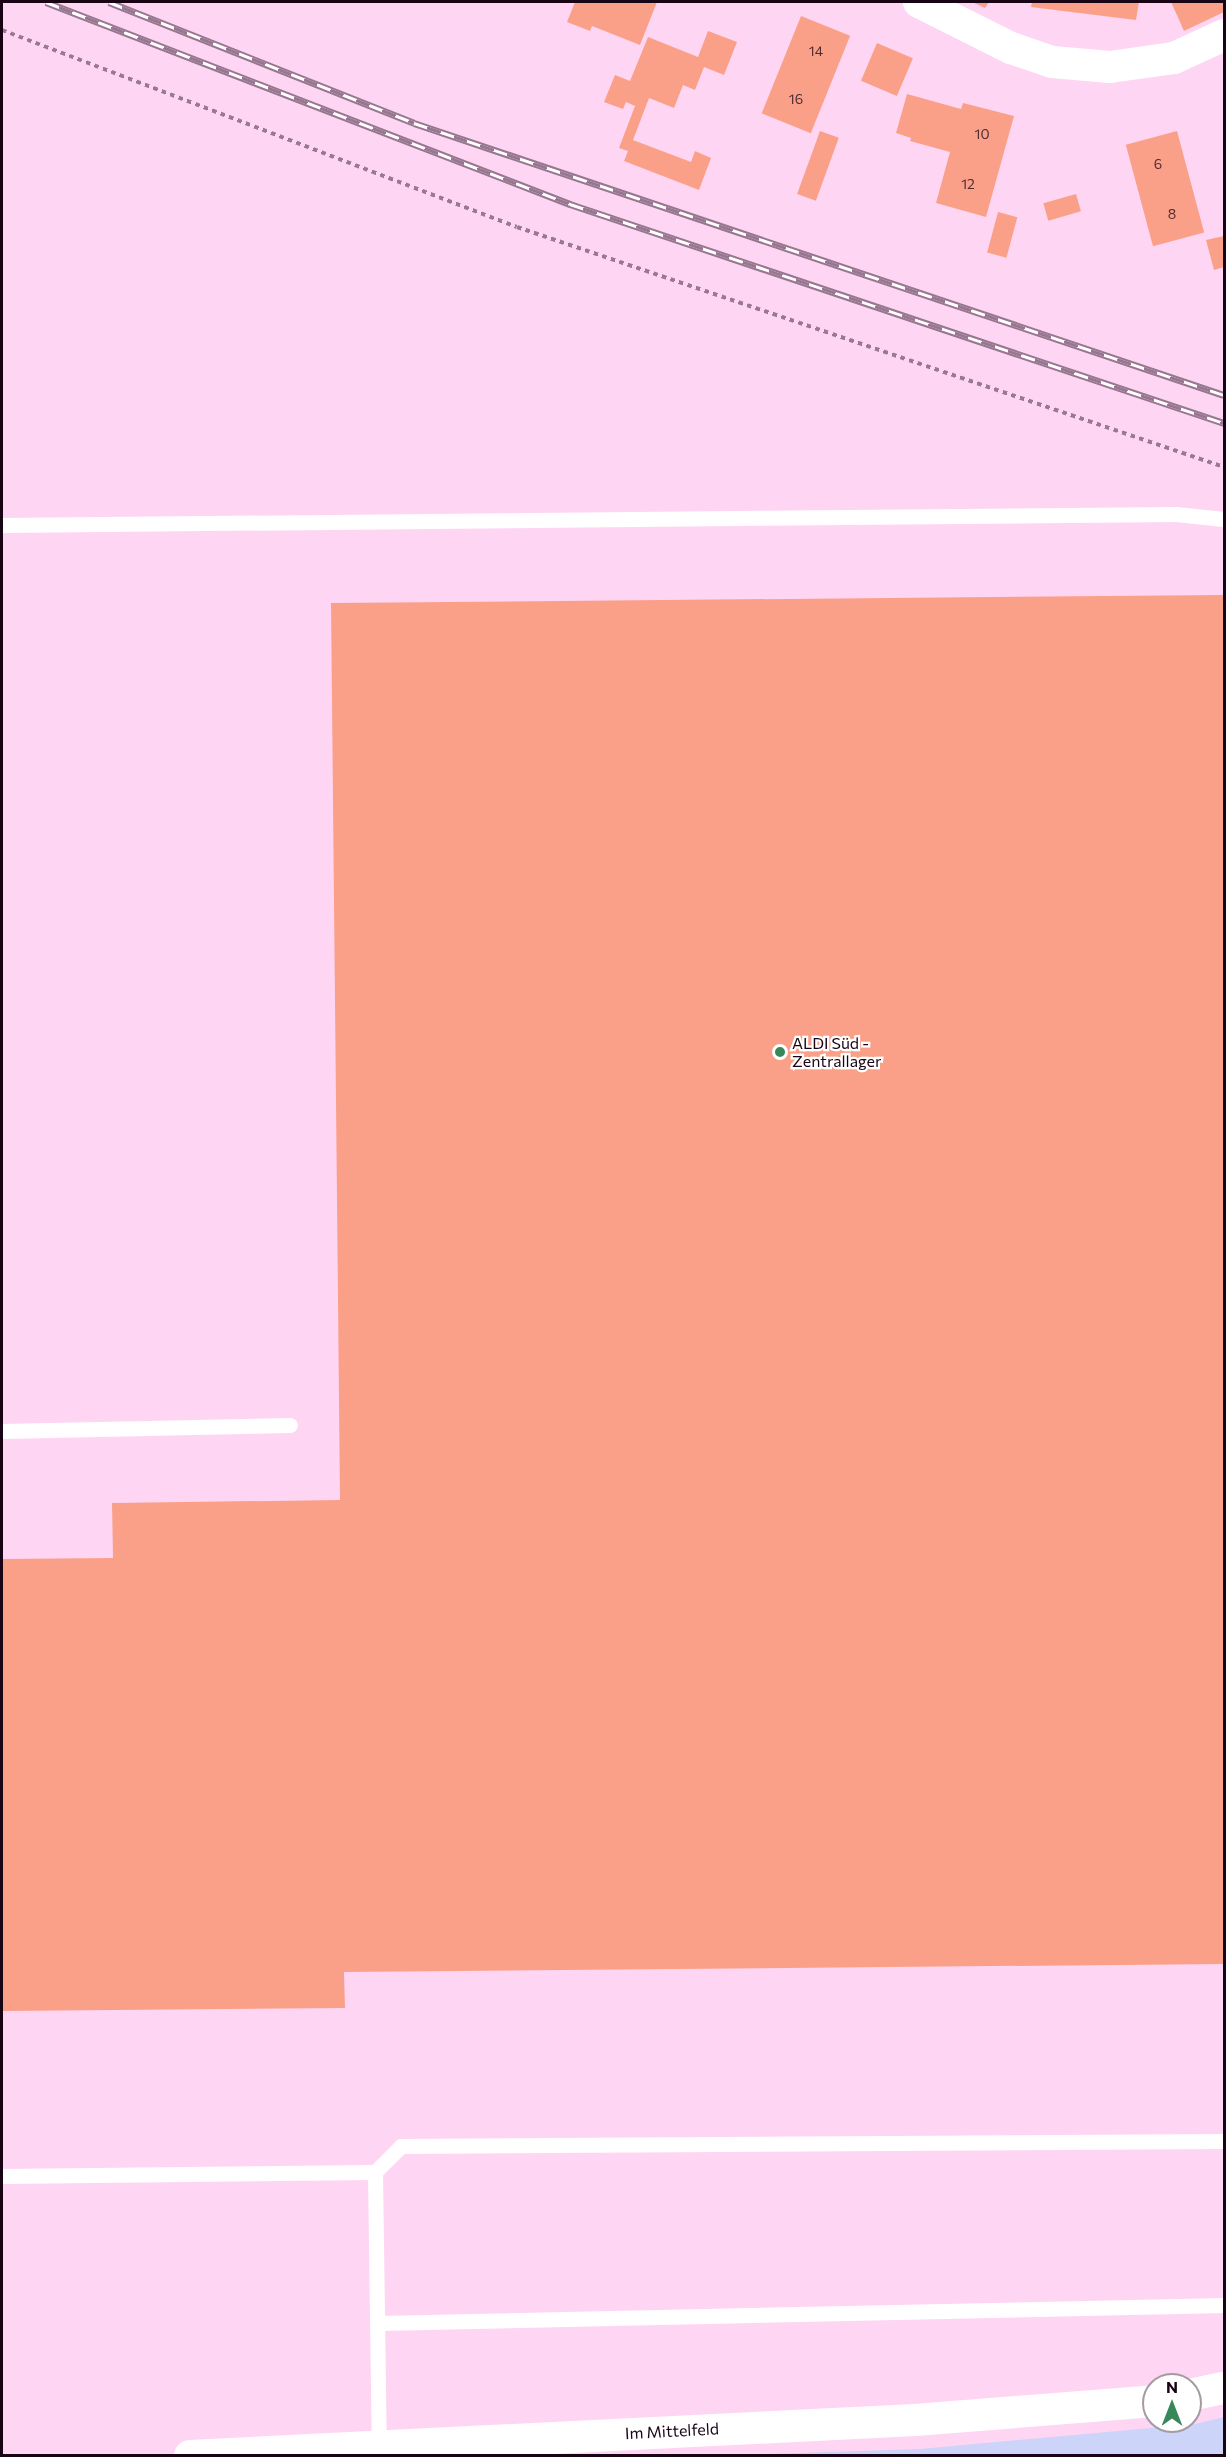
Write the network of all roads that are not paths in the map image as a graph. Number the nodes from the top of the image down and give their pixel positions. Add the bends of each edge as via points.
1 (919, 2) edge
2 (1224, 36) edge
3 (1224, 519) edge
4 (2, 525) edge
5 (290, 1425) dead end
6 (2, 1431) edge
7 (1224, 2141) edge
8 (375, 2172) junction
9 (2, 2175) edge
10 (1224, 2305) edge
11 (378, 2323) junction
12 (1224, 2388) edge
13 (1202, 2393) edge
14 (1142, 2402) edge
15 (379, 2445) junction
16 (190, 2456) edge

1 - 2 street via 1011,48 1052,62 1110,67 1174,58
3 - 4 lane via 1176,514
5 - 6 lane
7 - 8 lane via 401,2146
8 - 9 lane
8 - 11 lane
10 - 11 lane
11 - 15 lane
12 - 13 street
14 - 15 street, Im Mittelfeld via 915,2420
15 - 16 street, Im Mittelfeld

